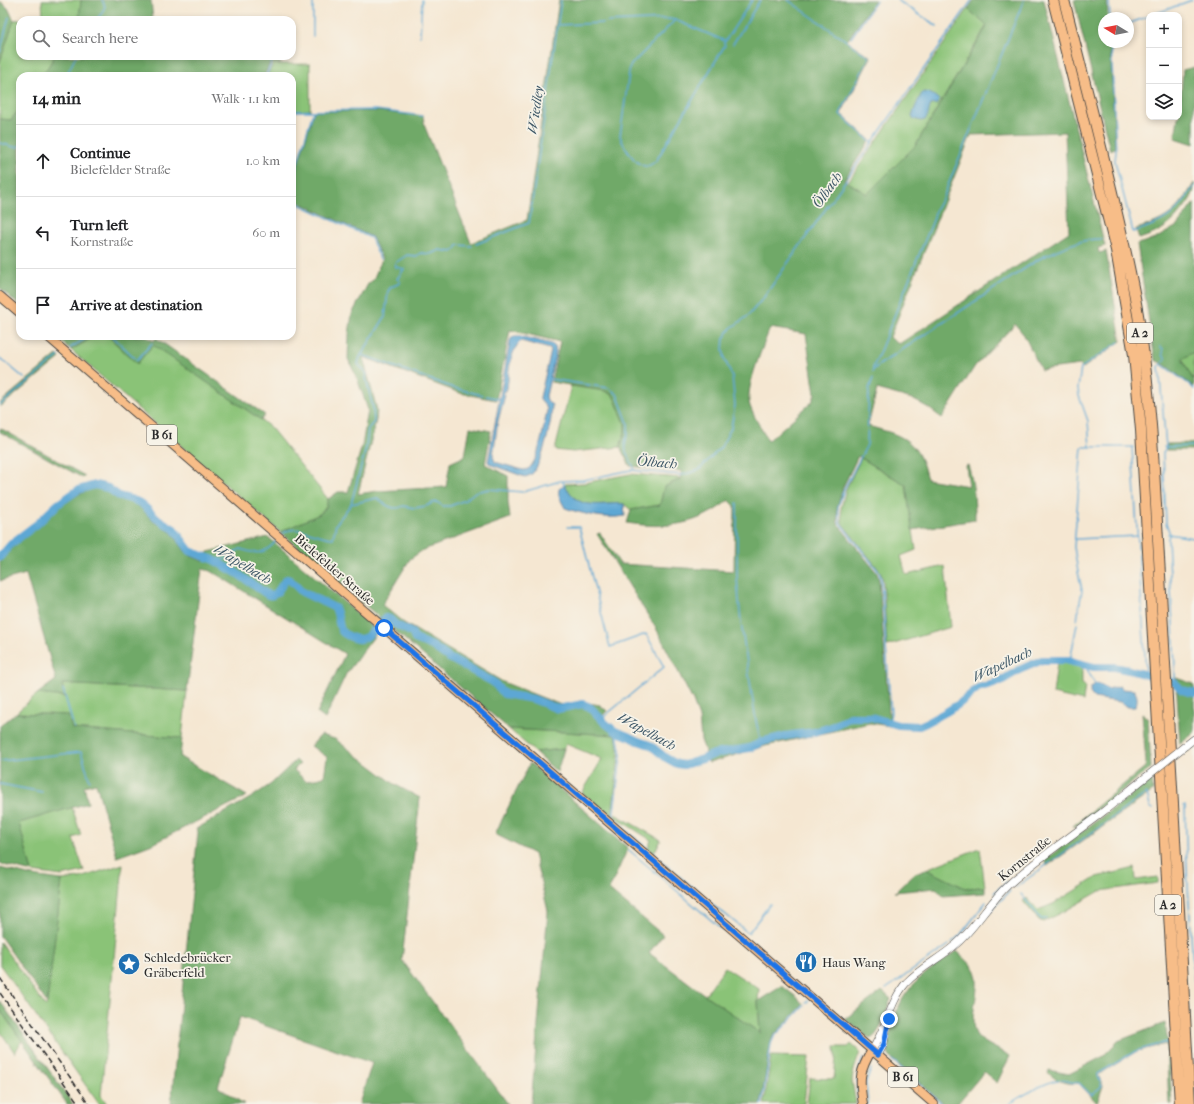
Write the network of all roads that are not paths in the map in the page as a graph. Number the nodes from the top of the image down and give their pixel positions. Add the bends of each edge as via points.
1 (1053, 0) edge
2 (1064, 0) edge
3 (0, 296) edge
4 (16, 310) edge
5 (52, 340) edge
6 (1194, 738) edge
7 (875, 1053) junction
8 (863, 1104) edge
9 (934, 1104) edge
10 (1180, 1104) edge
11 (1190, 1104) edge

1 - 10 highway, A 2 via 1118,262 1140,414
2 - 11 highway, A 2 via 1132,278 1144,353 1152,444
3 - 4 main road
5 - 7 main road, Bielefelder Straße / B 61
6 - 7 street, Kornstraße, bridge via 1028,868 994,899 954,946 918,972 906,984 896,1000
7 - 8 main road via 864,1064 861,1074
7 - 9 main road, Bielefelder Straße / B 61

